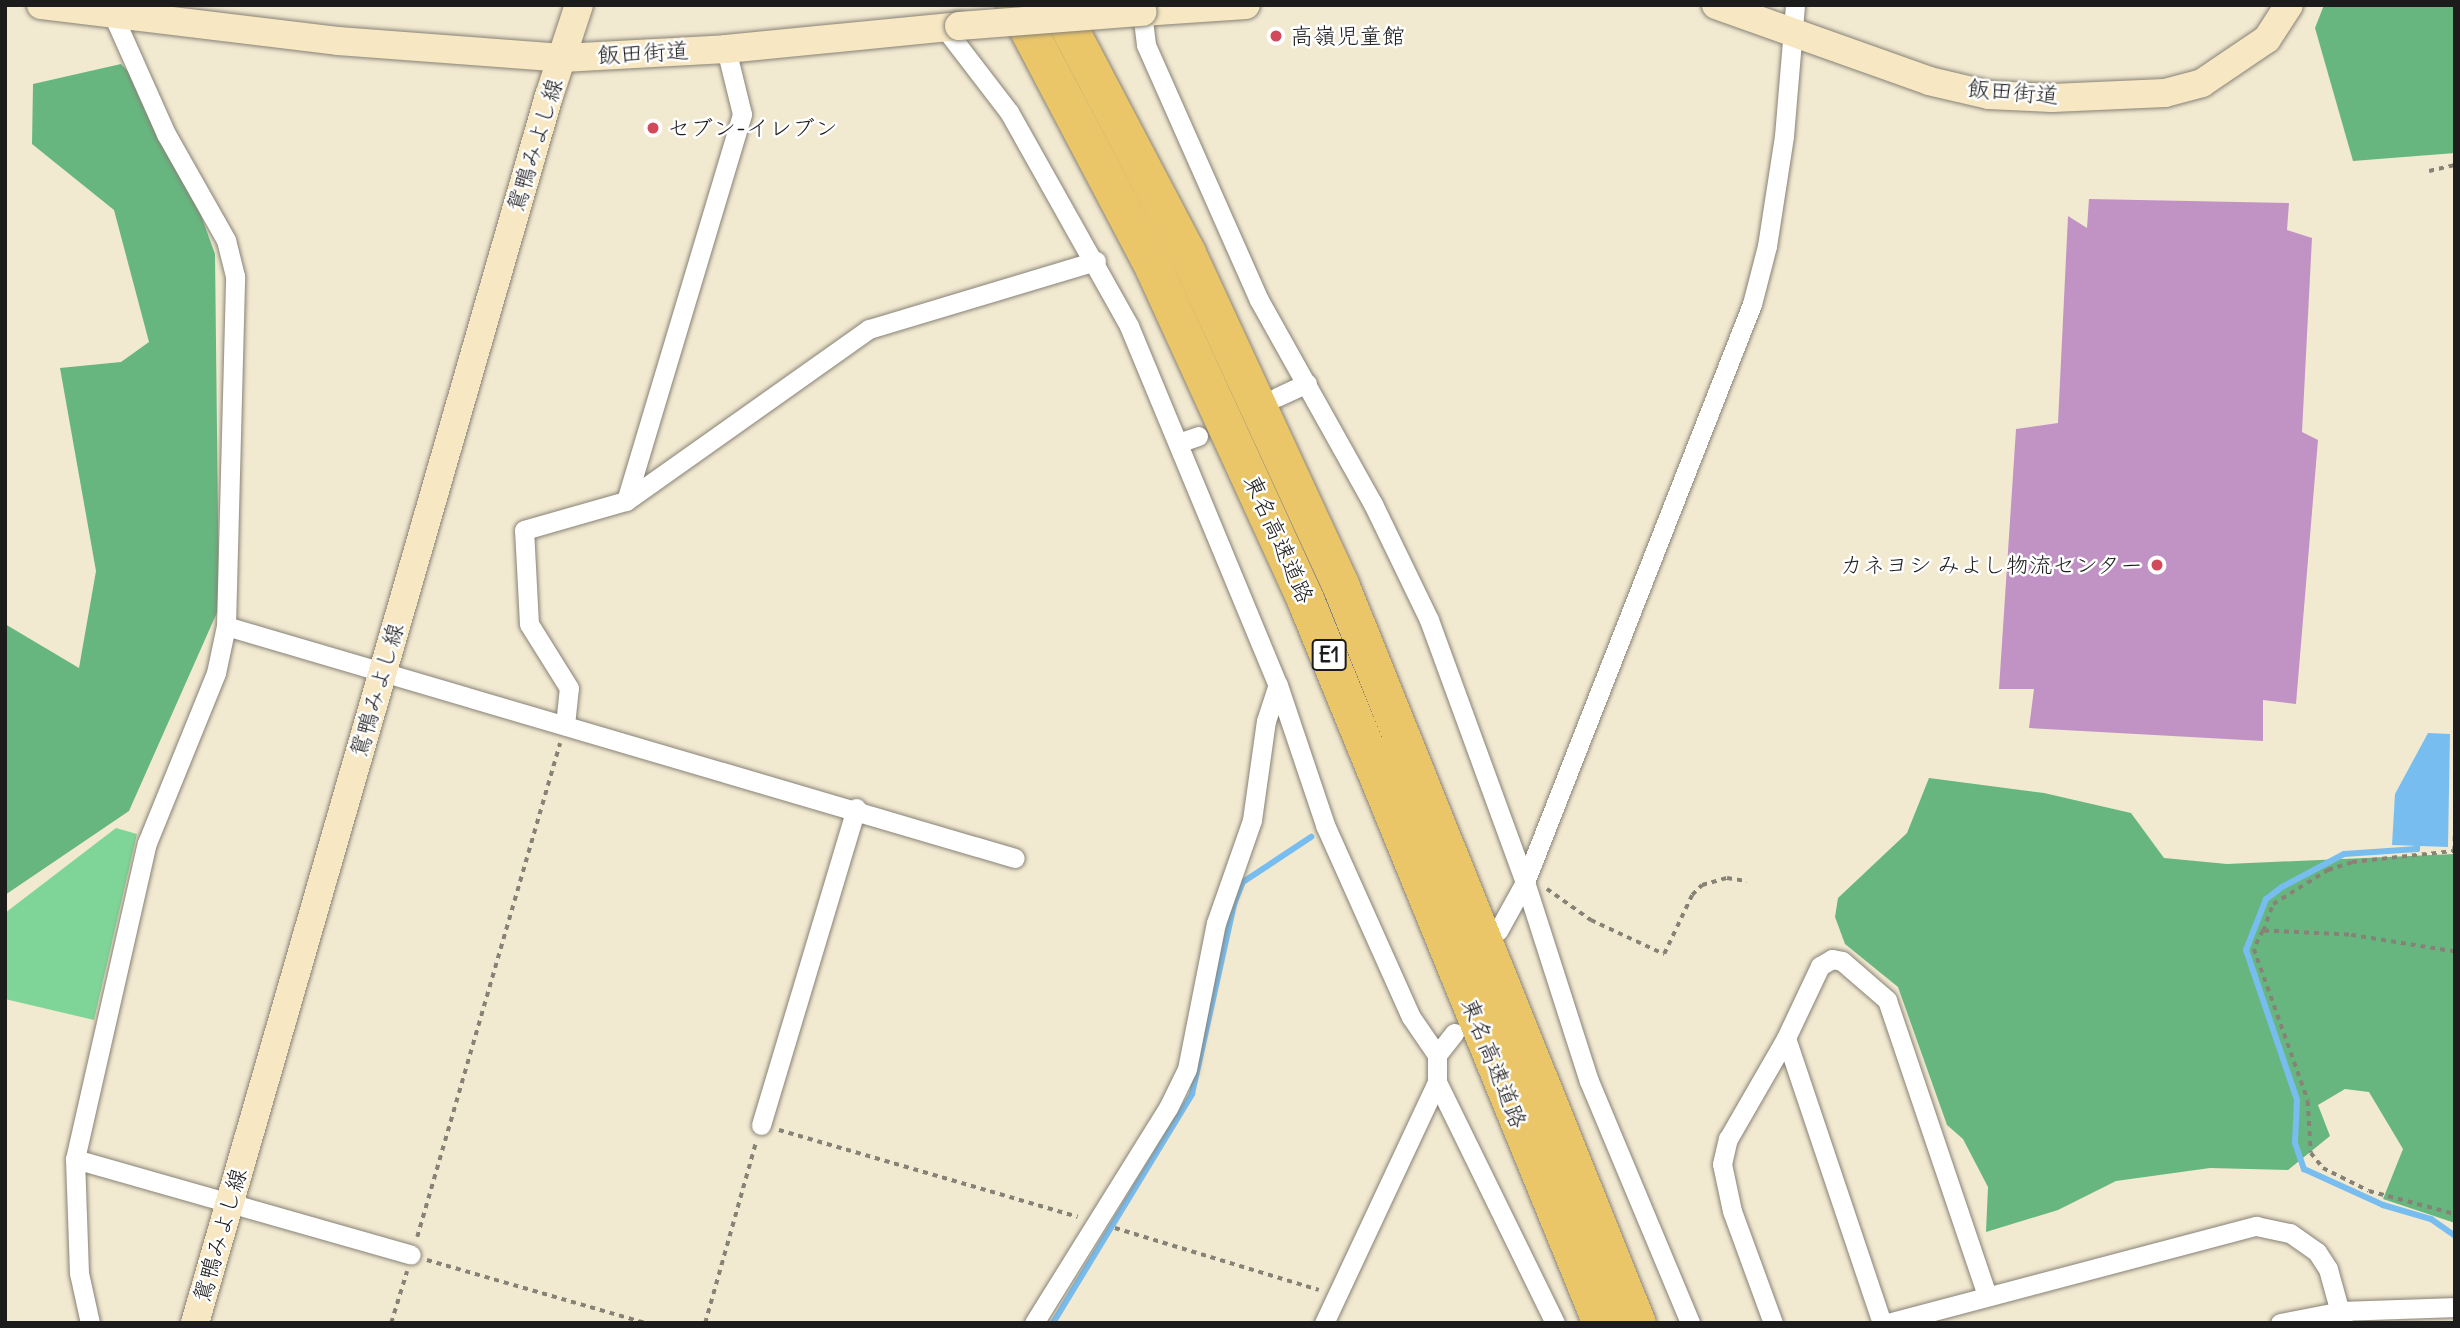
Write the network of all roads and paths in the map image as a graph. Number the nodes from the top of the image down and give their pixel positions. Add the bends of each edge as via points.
1 (41, 5) edge
2 (579, 5) edge
3 (1015, 5) edge
4 (1057, 5) edge
5 (1246, 5) edge
6 (1716, 5) edge
7 (2289, 5) edge
8 (1140, 9) edge
9 (109, 10) edge
10 (1794, 18) edge
11 (943, 19) edge
12 (726, 49) junction
13 (562, 58) junction
14 (2455, 164) edge
15 (2429, 171) dead end
16 (1096, 261) junction
17 (1307, 383) junction
18 (1277, 397) dead end
19 (626, 501) junction
20 (226, 626) junction
21 (382, 673) junction
22 (1278, 685) junction
23 (565, 725) junction
24 (856, 808) junction
25 (2455, 821) edge
26 (1015, 858) dead end
27 (1747, 881) dead end
28 (1525, 883) junction
29 (1498, 931) dead end
30 (2263, 931) junction
31 (2455, 952) edge
32 (1454, 1033) dead end
33 (1786, 1038) junction
34 (1437, 1055) junction
35 (1437, 1082) junction
36 (761, 1125) junction
37 (75, 1159) junction
38 (229, 1202) junction
39 (2455, 1214) edge
40 (1096, 1222) junction
41 (411, 1255) junction
42 (1338, 1296) junction
43 (1987, 1296) junction
44 (2446, 1312) edge
45 (2342, 1317) edge
46 (90, 1323) edge
47 (195, 1323) edge
48 (391, 1323) edge
49 (646, 1323) edge
50 (705, 1323) edge
51 (1034, 1323) edge
52 (1324, 1323) edge
53 (1555, 1323) edge
54 (1601, 1323) edge
55 (1637, 1323) edge
56 (1690, 1323) edge
57 (1773, 1323) edge
58 (1882, 1323) edge
59 (1888, 1323) edge
60 (2280, 1323) edge

1 - 9 main road, 飯田街道
2 - 13 main road, 鴛鴨みよし線
3 - 54 highway, 東名高速道路 / E1 via 1154,269 1300,587
4 - 55 highway, 東名高速道路 / E1 via 1187,253 1339,584
5 - 8 main road, 飯田街道
6 - 10 main road, 飯田街道
7 - 10 main road, 飯田街道 via 2267,39 2222,73 2184,89 2128,96 1989,95 1929,81
8 - 11 main road, 飯田街道, bridge
8 - 17 street via 1146,45 1259,300
9 - 13 main road, 飯田街道 via 338,41
9 - 20 street via 166,134 203,194 232,255 236,276
10 - 28 street via 1778,177 1752,304
11 - 12 main road, 飯田街道
11 - 16 street via 1009,112
12 - 13 main road, 飯田街道
12 - 19 street via 742,114
13 - 21 main road, 鴛鴨みよし線
14 - 15 path
16 - 19 street via 869,330
16 - 22 street via 1189,439
17 - 18 street
17 - 28 street via 1429,620
19 - 23 street via 524,530 529,624 569,688
20 - 21 street
20 - 37 street via 216,673 147,843
21 - 23 street
21 - 38 main road, 鴛鴨みよし線
22 - 34 street via 1325,825 1411,1017
22 - 40 street via 1266,721 1252,820 1216,923 1187,1069
23 - 24 street
23 - 41 path
24 - 26 street
24 - 36 street
25 - 30 path via 2454,851 2352,862 2328,870 2273,904
27 - 28 path via 1727,878 1702,885 1692,895 1664,954 1591,920 1542,886
28 - 29 street
28 - 56 street via 1589,1081
30 - 31 path via 2349,935
30 - 39 path via 2254,949 2308,1101 2311,1153 2323,1168 2369,1191
32 - 34 street
33 - 43 street via 1821,966 1832,959 1842,961 1887,1000
33 - 57 street via 1728,1139 1722,1164 1732,1211
33 - 58 street
34 - 35 street
35 - 42 street
35 - 53 street
36 - 40 path
36 - 50 path
37 - 38 street
37 - 46 street via 79,1273
38 - 41 street
38 - 47 main road, 鴛鴨みよし線
40 - 42 path
40 - 51 street
41 - 48 path
41 - 49 path
42 - 52 street
43 - 45 street via 2256,1226 2290,1233 2317,1252 2328,1269
43 - 59 street
44 - 45 street
45 - 60 street

